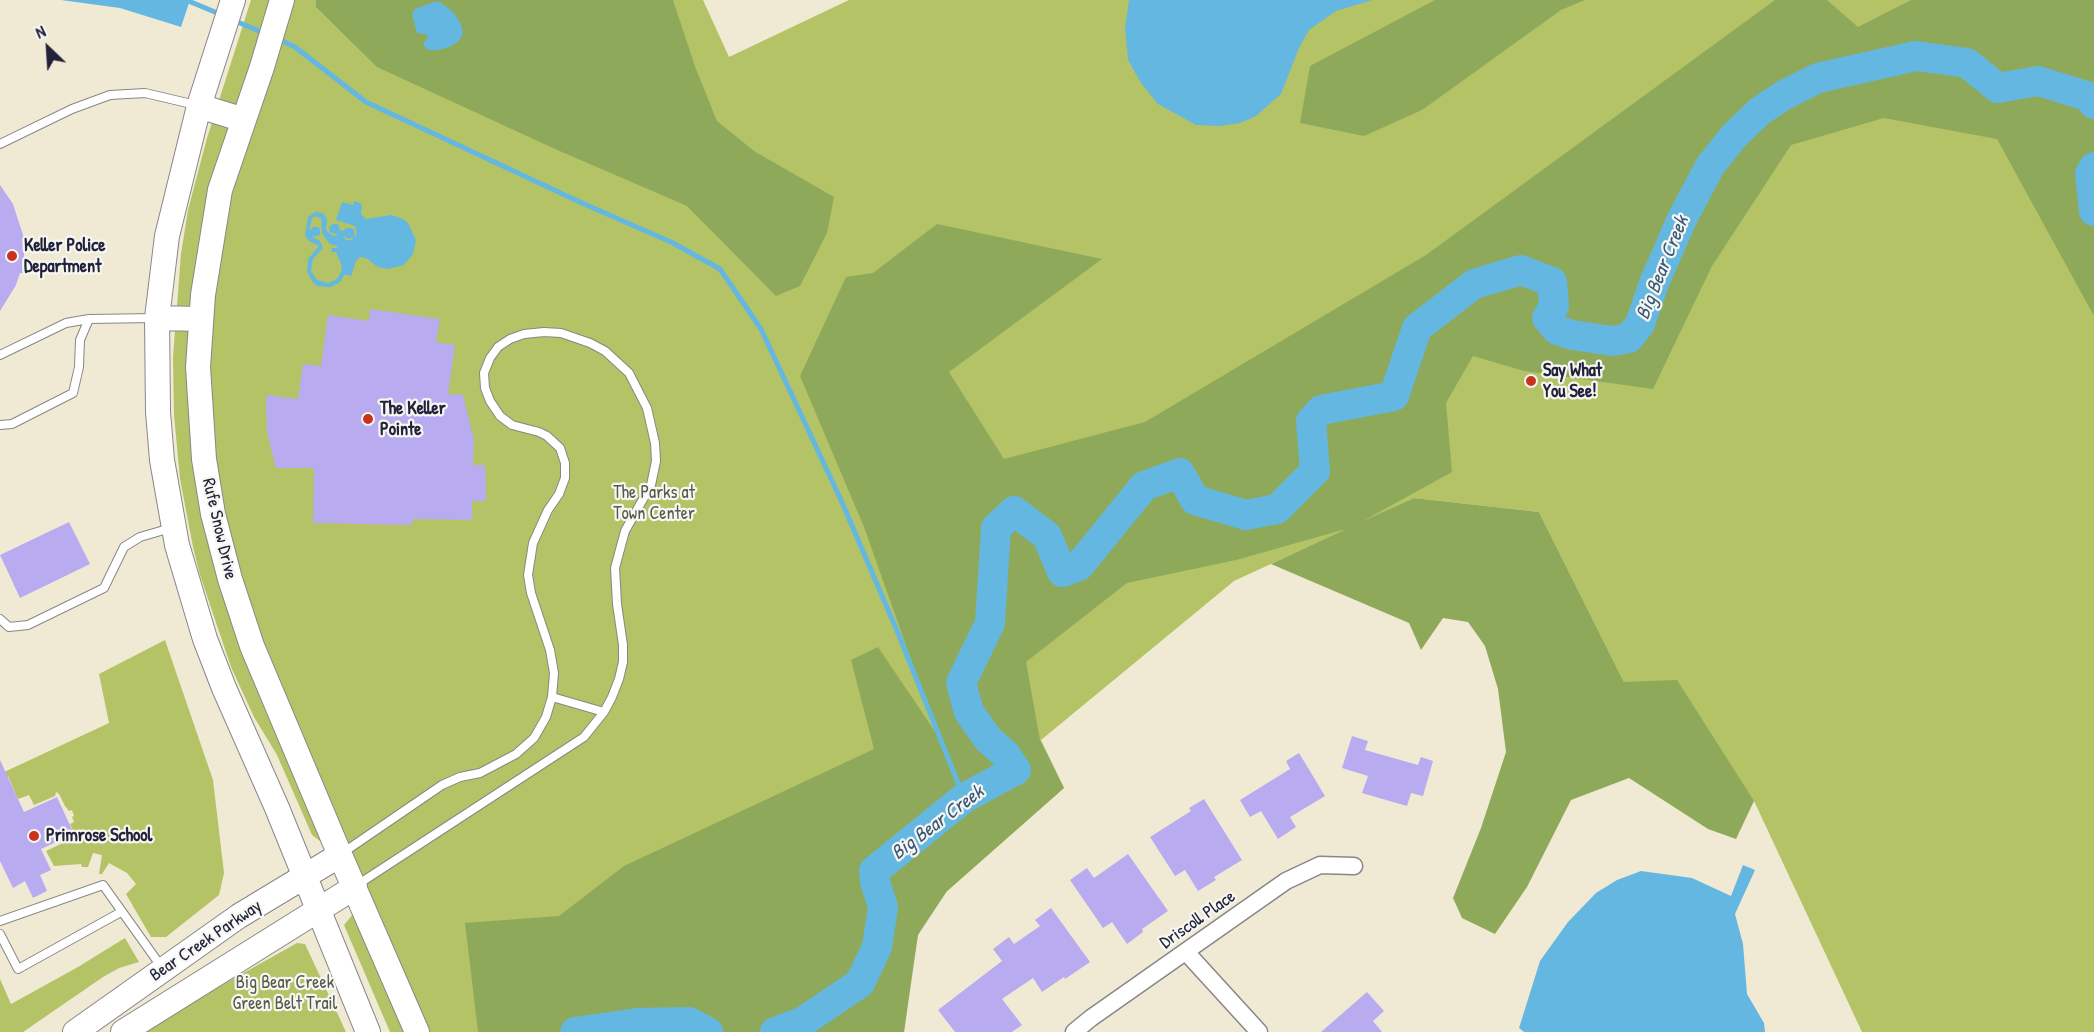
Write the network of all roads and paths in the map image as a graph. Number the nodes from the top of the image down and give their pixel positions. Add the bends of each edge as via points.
1 (233, 0) edge
2 (282, 0) edge
3 (199, 106) junction
4 (243, 120) junction
5 (0, 144) edge
6 (89, 318) junction
7 (157, 318) junction
8 (201, 319) junction
9 (0, 356) edge
10 (0, 425) edge
11 (174, 528) junction
12 (0, 619) edge
13 (552, 697) junction
14 (604, 712) junction
15 (340, 855) junction
16 (1354, 866) dead end
17 (304, 876) junction
18 (354, 887) junction
19 (318, 910) junction
20 (122, 912) junction
21 (0, 921) edge
22 (0, 934) edge
23 (1186, 952) junction
24 (164, 969) junction
25 (75, 1032) edge
26 (123, 1032) edge
27 (368, 1032) edge
28 (417, 1032) edge
29 (1074, 1032) edge
30 (1259, 1032) edge

1 - 3 main road
2 - 4 main road, Rufe Snow Drive
3 - 4 main road
3 - 5 lane via 145,93 110,96 72,109
3 - 7 main road via 167,236
4 - 8 main road, Rufe Snow Drive via 220,190
6 - 7 lane
6 - 9 lane via 66,323
6 - 10 lane via 80,340 73,393 12,424
7 - 8 main road
7 - 11 main road via 158,412
8 - 15 main road, Rufe Snow Drive via 198,367 204,459 227,568 252,646
11 - 12 lane via 140,537 124,547 104,588 28,625 9,627
11 - 17 main road via 205,639
13 - 14 lane
13 - 14 lane via 554,673 550,650 528,575 533,543 559,494 565,463 560,448 547,436 512,425 500,416 490,402 484,373 498,347 524,334 544,332 590,343 629,373 647,408 655,443 651,485 626,531 615,568 623,662
13 - 15 lane via 534,738 516,754 480,773 442,785
14 - 18 lane via 574,744
15 - 17 main road, Bear Creek Parkway
15 - 18 main road, Rufe Snow Drive
16 - 23 street, Driscoll Place via 1320,865 1286,881
17 - 19 main road
17 - 24 main road, Bear Creek Parkway
18 - 19 main road, Bear Creek Parkway
18 - 28 main road, Rufe Snow Drive
19 - 26 main road, Bear Creek Parkway
19 - 27 main road
20 - 21 lane via 103,885
20 - 22 lane via 18,969
20 - 24 lane
23 - 29 street, Driscoll Place
23 - 30 street
24 - 25 main road, Bear Creek Parkway

